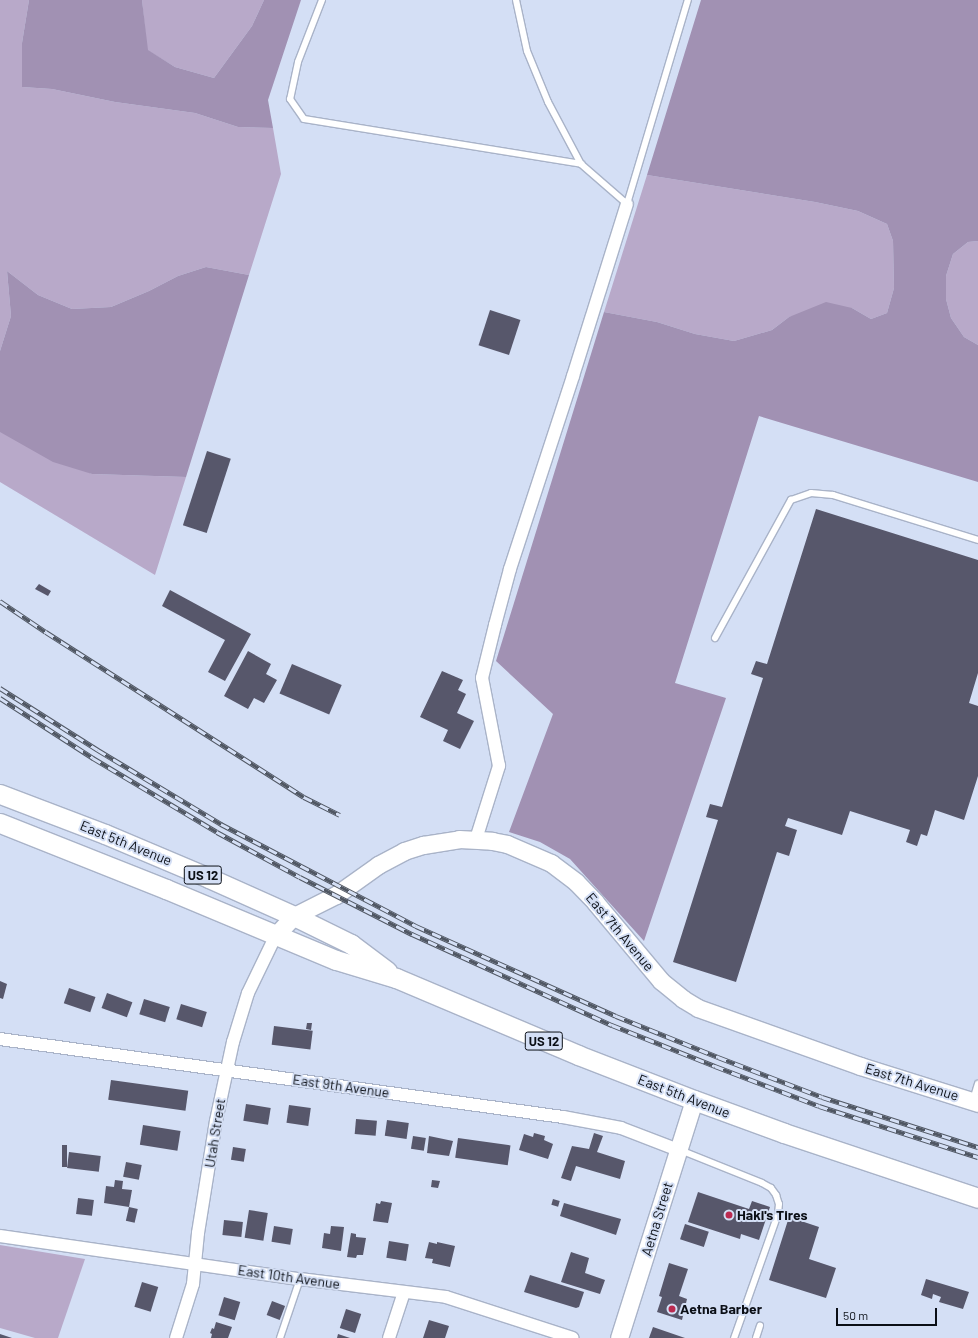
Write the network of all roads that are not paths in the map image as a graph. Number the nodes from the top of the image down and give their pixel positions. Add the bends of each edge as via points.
1 (322, 0) edge
2 (516, 0) edge
3 (688, 0) edge
4 (581, 164) junction
5 (627, 204) junction
6 (978, 540) edge
7 (715, 638) dead end
8 (0, 794) edge
9 (0, 823) edge
10 (476, 840) junction
11 (294, 916) junction
12 (276, 935) junction
13 (396, 978) junction
14 (0, 1039) edge
15 (227, 1070) junction
16 (978, 1084) edge
17 (694, 1100) junction
18 (975, 1102) edge
19 (678, 1150) junction
20 (978, 1198) edge
21 (0, 1236) edge
22 (196, 1264) junction
23 (300, 1279) junction
24 (404, 1292) junction
25 (760, 1326) dead end
26 (176, 1338) edge
27 (280, 1338) edge
28 (389, 1338) edge
29 (573, 1338) edge
30 (619, 1338) edge
31 (734, 1338) edge
32 (756, 1338) edge

1 - 4 lane via 298,62 290,100 304,119
2 - 4 lane via 526,51 548,102
3 - 5 lane
4 - 5 lane
5 - 10 street via 494,625 482,678 499,766
6 - 7 lane via 833,495 811,492 791,500
8 - 11 main road, East 5th Avenue / US 12 via 112,837
9 - 12 main road, East 5th Avenue / US 12
10 - 11 street, East 7th Avenue via 443,841 404,851 378,865 336,895
10 - 18 street, East 7th Avenue via 492,841 522,850 551,863 595,902 661,981 698,1008 860,1066
11 - 12 street, East 7th Avenue
11 - 13 main road, East 5th Avenue / US 12 via 351,944
12 - 13 main road, East 5th Avenue / US 12 via 336,960
12 - 15 street, Utah Street via 244,1004
13 - 17 main road, East 5th Avenue / US 12 via 578,1055
14 - 15 street, East 9th Avenue
15 - 19 street, East 9th Avenue via 586,1120 620,1128
15 - 22 street, Utah Street via 215,1126 198,1233
16 - 18 lane
17 - 19 street, Aetna Street
17 - 20 main road, East 5th Avenue / US 12
19 - 30 street, Aetna Street
19 - 31 lane via 762,1182 771,1188 779,1204 778,1214
21 - 22 street, East 10th Avenue
22 - 23 street, East 10th Avenue
22 - 26 street, Utah Street via 191,1291
23 - 24 street, East 10th Avenue
23 - 27 lane
24 - 28 street
24 - 29 street, East 10th Avenue via 455,1299
25 - 32 lane

